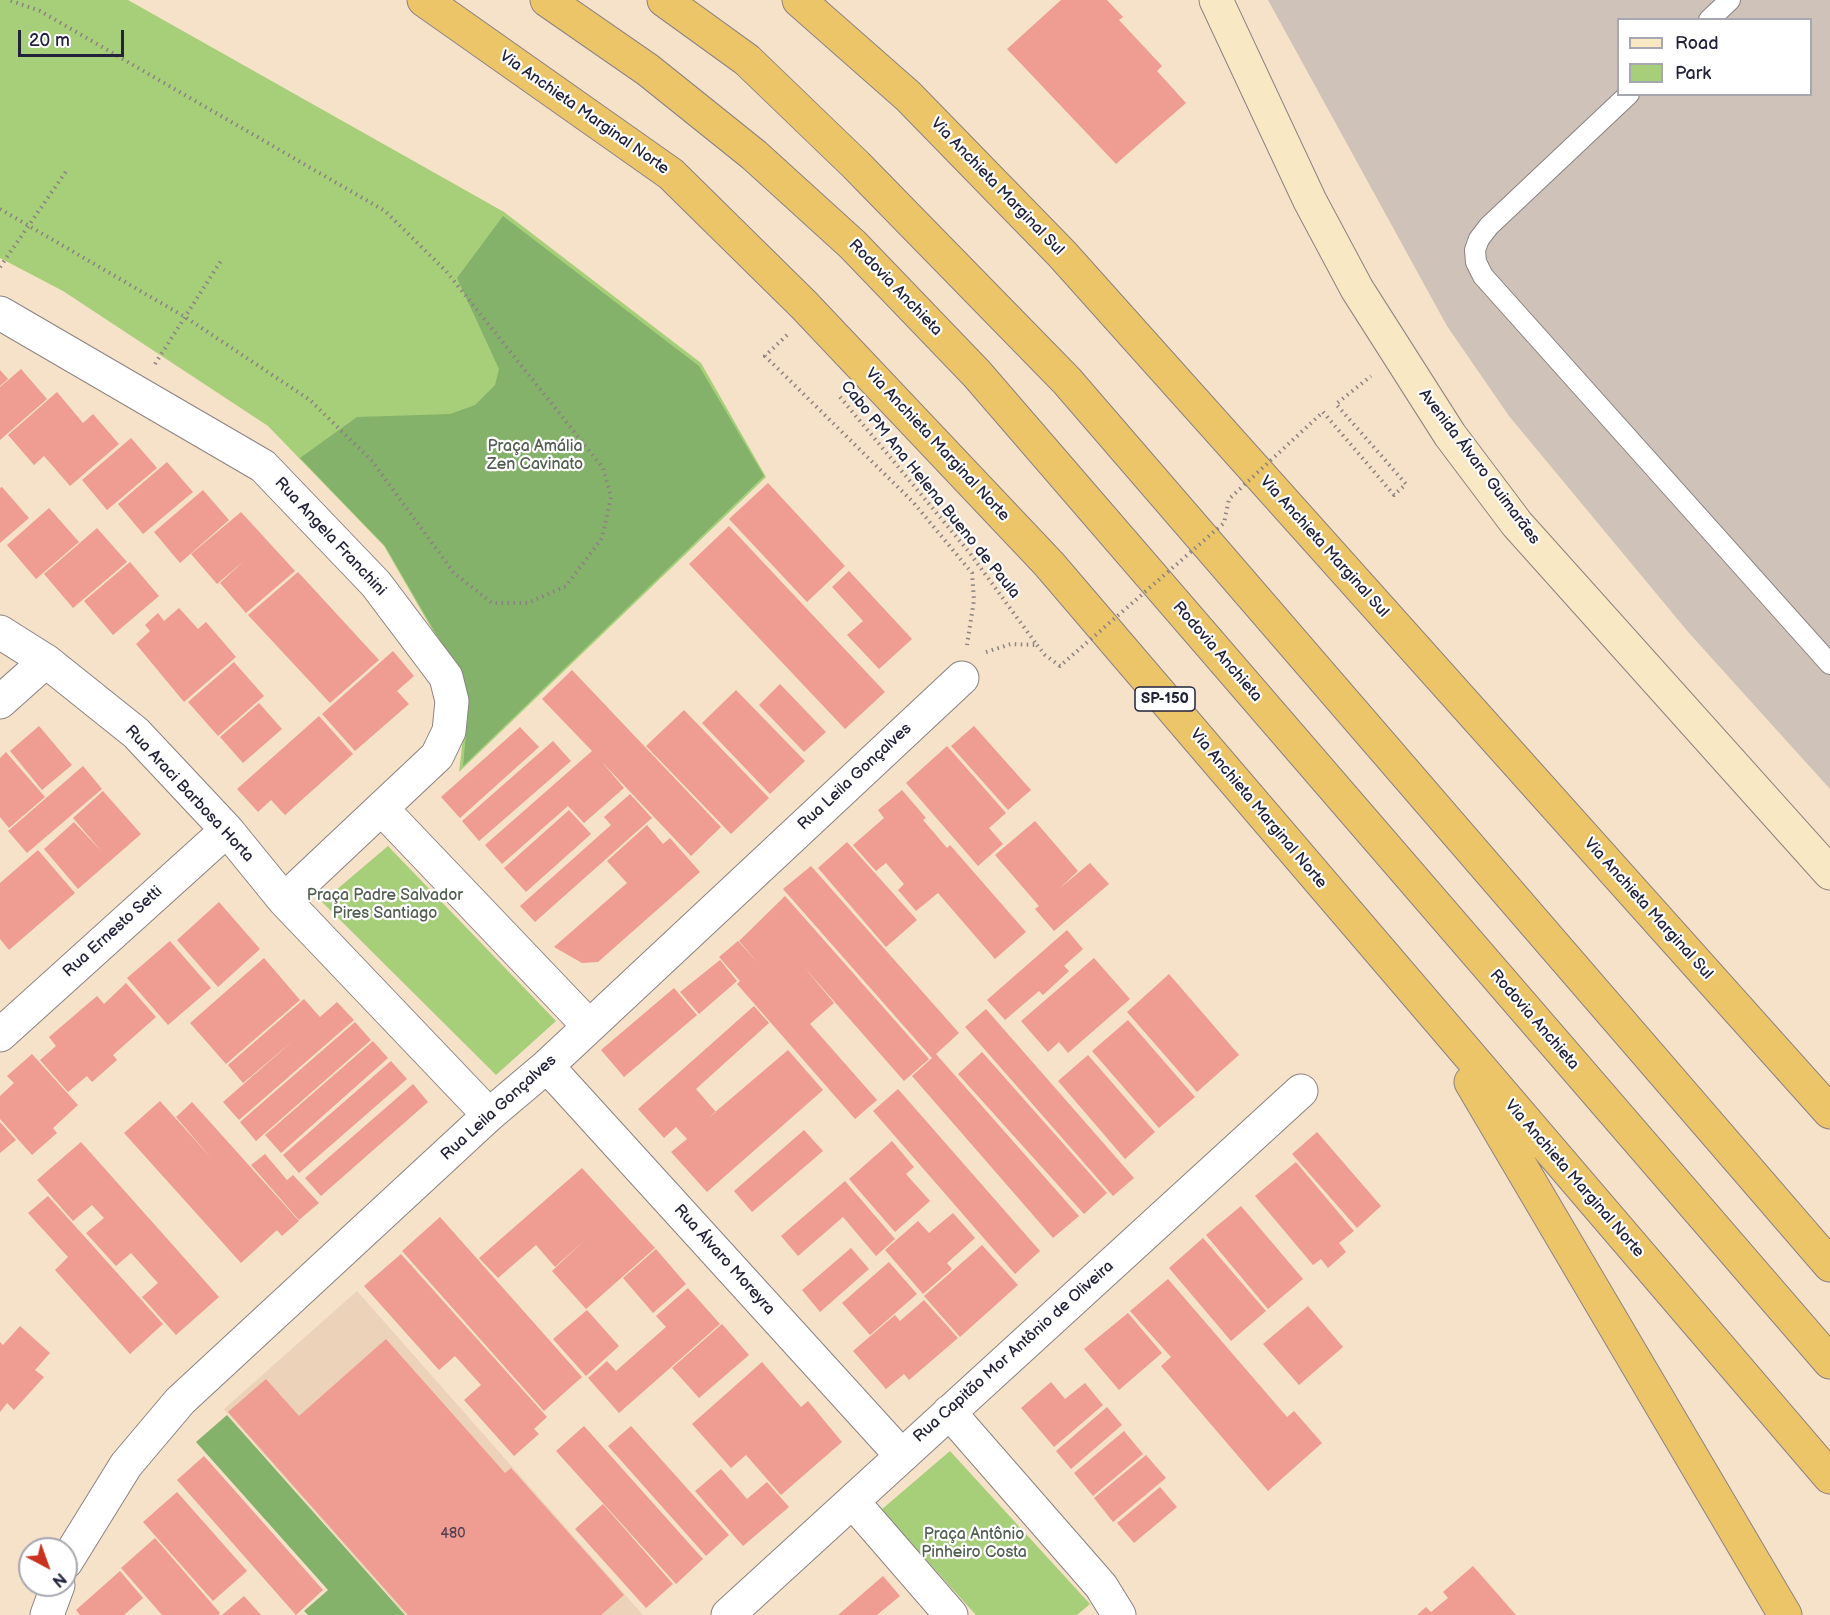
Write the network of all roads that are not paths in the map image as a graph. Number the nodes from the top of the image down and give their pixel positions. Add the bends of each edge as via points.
1 (424, 0) edge
2 (547, 0) edge
3 (664, 0) edge
4 (799, 0) edge
5 (1216, 0) edge
6 (1730, 0) edge
7 (1711, 18) edge
8 (1627, 96) edge
9 (0, 313) edge
10 (0, 632) edge
11 (46, 661) junction
12 (1830, 664) edge
13 (963, 669) road end
14 (0, 702) edge
15 (382, 809) junction
16 (227, 830) junction
17 (1830, 873) edge
18 (284, 900) junction
19 (1427, 1006) junction
20 (588, 1025) junction
21 (0, 1035) edge
22 (548, 1066) junction
23 (1301, 1091) dead end
24 (1830, 1112) edge
25 (489, 1115) junction
26 (1830, 1264) edge
27 (1830, 1362) edge
28 (949, 1412) junction
29 (901, 1455) junction
30 (1830, 1478) edge
31 (853, 1502) junction
32 (78, 1543) edge
33 (54, 1597) edge
34 (47, 1615) edge
35 (728, 1615) edge
36 (951, 1615) edge
37 (1119, 1615) edge
38 (1785, 1615) edge

1 - 19 highway, Via Anchieta Marginal Norte / SP-150 via 671,174 804,305 1049,564
2 - 27 highway, Rodovia Anchieta via 648,70 754,155 853,244 977,374
3 - 26 highway via 747,60 856,165 1067,381
4 - 24 highway, Via Anchieta Marginal Sul via 908,96 1062,254
5 - 17 street, Avenida Álvaro Guimarães via 1310,201 1357,289 1450,435 1517,524
6 - 7 lane
8 - 12 lane via 1489,226 1475,250 1476,262 1484,276
9 - 15 street, Rua Angela Franchini via 263,466 376,584 446,677 452,701 449,731 437,756
10 - 11 street, Rua Araci Barbosa Horta
11 - 14 street
11 - 16 street, Rua Araci Barbosa Horta via 136,733
13 - 20 street, Rua Leila Gonçalves
15 - 18 street, Rua Angela Franchini
15 - 20 street
16 - 18 street, Rua Araci Barbosa Horta
16 - 21 street, Rua Ernesto Setti
18 - 25 street
19 - 30 highway, Via Anchieta Marginal Norte / SP-150
19 - 38 highway
20 - 22 street, Rua Leila Gonçalves
22 - 25 street, Rua Leila Gonçalves
22 - 29 street, Rua Álvaro Moreyra
23 - 28 street, Rua Capitão Mor Antônio de Oliveira
25 - 32 street, Rua Leila Gonçalves via 180,1401 126,1465
28 - 29 street, Rua Capitão Mor Antônio de Oliveira
28 - 37 street via 1101,1586
29 - 31 street, Rua Capitão Mor Antônio de Oliveira
31 - 35 street, Rua Capitão Mor Antônio de Oliveira
31 - 36 street
33 - 34 street

